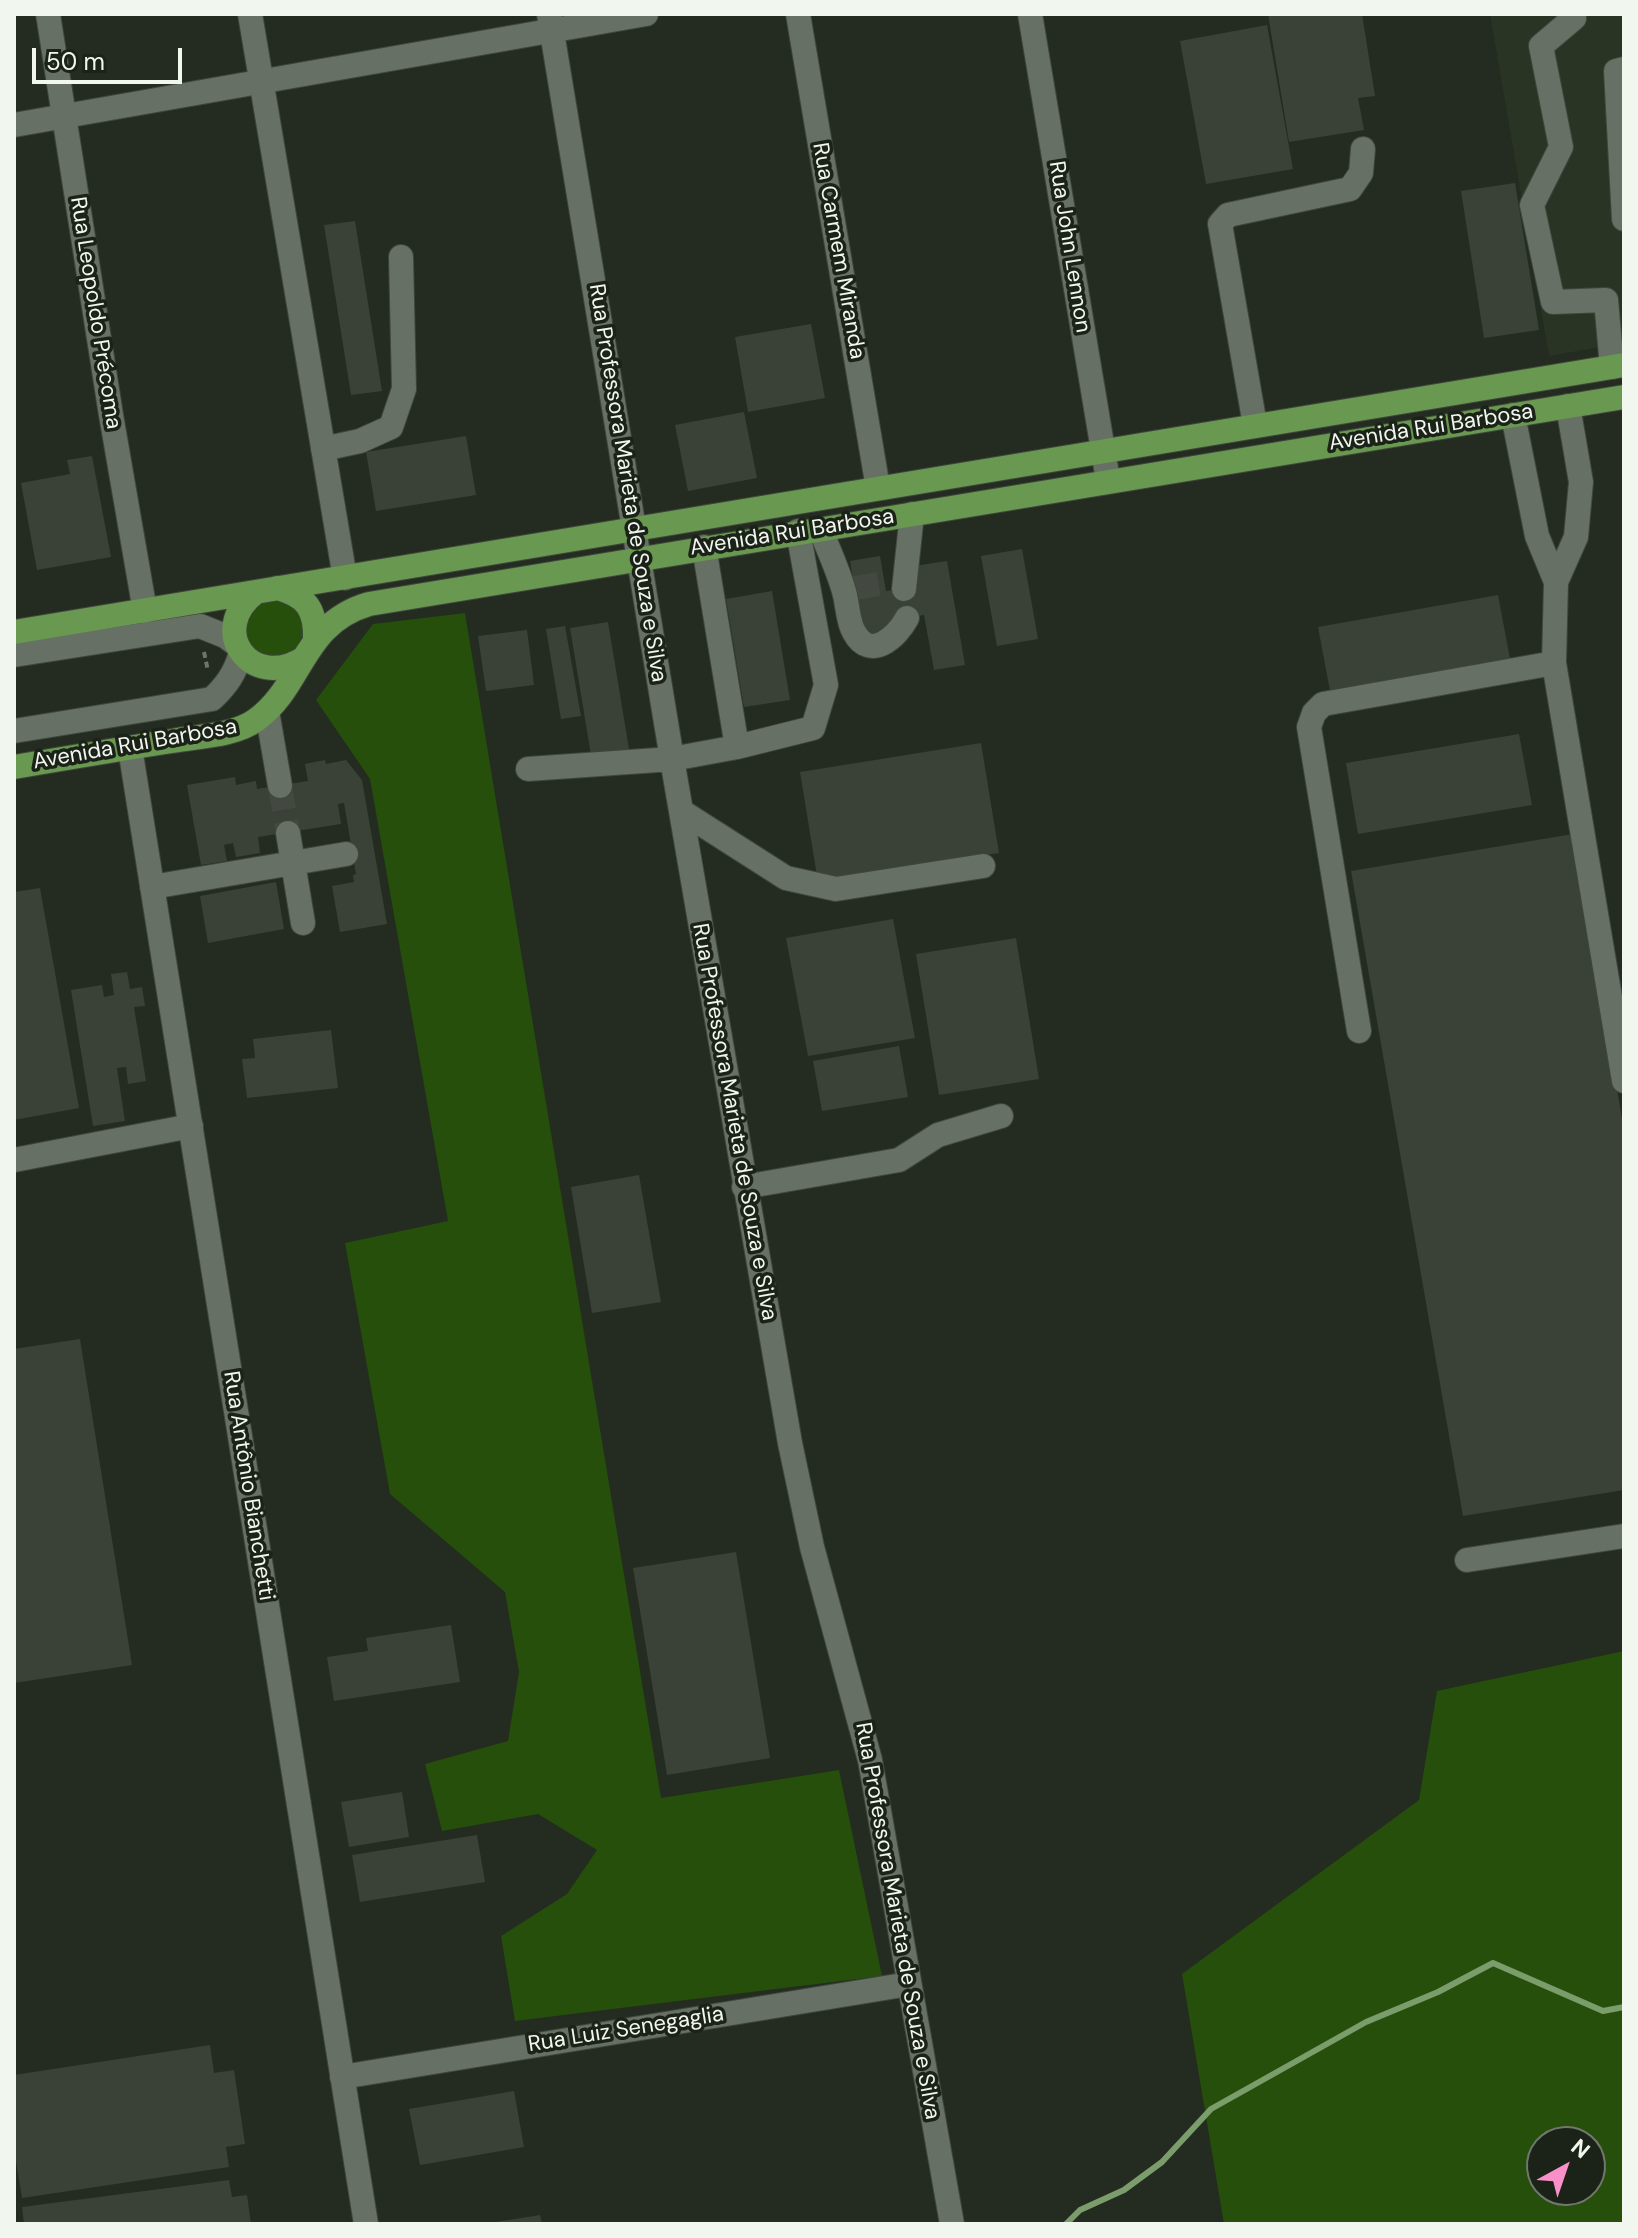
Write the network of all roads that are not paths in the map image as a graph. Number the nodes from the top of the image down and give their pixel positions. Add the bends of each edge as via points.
1 (48, 14) edge
2 (250, 14) edge
3 (646, 14) edge
4 (798, 14) edge
5 (1030, 14) edge
6 (1573, 14) edge
7 (550, 22) edge
8 (1624, 69) edge
9 (262, 81) junction
10 (65, 117) junction
11 (14, 125) edge
12 (1363, 149) dead end
13 (1624, 219) edge
14 (401, 257) dead end
15 (1615, 299) edge
16 (1618, 366) edge
17 (1624, 397) edge
18 (1568, 406) junction
19 (1513, 415) junction
20 (1255, 425) junction
21 (323, 449) junction
22 (1103, 451) junction
23 (1108, 480) junction
24 (878, 488) junction
25 (912, 514) junction
26 (634, 528) junction
27 (809, 530) junction
28 (704, 547) junction
29 (639, 557) junction
30 (345, 578) junction
31 (1556, 582) junction
32 (897, 584) dead end
33 (266, 590) junction
34 (145, 611) junction
35 (907, 618) dead end
36 (14, 632) edge
37 (239, 649) junction
38 (309, 649) junction
39 (14, 655) edge
40 (1554, 663) junction
41 (267, 711) junction
42 (14, 731) edge
43 (737, 747) junction
44 (130, 748) junction
45 (672, 759) junction
46 (14, 767) edge
47 (528, 769) dead end
48 (280, 786) tunnel mouth
49 (681, 811) junction
50 (288, 833) tunnel mouth
51 (346, 854) dead end
52 (293, 863) junction
53 (983, 866) dead end
54 (152, 887) junction
55 (303, 923) dead end
56 (1359, 1031) dead end
57 (1624, 1081) edge
58 (1001, 1116) dead end
59 (191, 1126) junction
60 (14, 1160) edge
61 (744, 1187) junction
62 (1624, 1536) edge
63 (1467, 1560) dead end
64 (909, 1984) junction
65 (342, 2077) junction
66 (366, 2224) edge
67 (952, 2224) edge

1 - 10 street, Rua Leopoldo Précoma
2 - 9 street
3 - 7 street
4 - 24 street, Rua Carmem Miranda
5 - 22 street, Rua John Lennon
6 - 15 street via 1541,46 1561,147 1532,205 1553,302
7 - 9 street
7 - 26 street, Rua Professora Marieta de Souza e Silva
8 - 13 street via 1616,71
9 - 10 street
9 - 21 street
10 - 11 street
10 - 34 street, Rua Leopoldo Précoma
12 - 20 street via 1361,173 1350,189 1228,215 1220,224
14 - 21 street via 404,389 391,427
15 - 16 street
16 - 20 main road, Avenida Rui Barbosa
17 - 18 main road, Avenida Rui Barbosa
18 - 19 main road, Avenida Rui Barbosa
18 - 31 street via 1581,482 1576,537
19 - 23 main road, Avenida Rui Barbosa
19 - 31 street via 1537,536
20 - 22 main road, Avenida Rui Barbosa
21 - 30 street
22 - 23 street, Rua John Lennon
22 - 24 main road, Avenida Rui Barbosa
23 - 25 main road, Avenida Rui Barbosa
24 - 26 main road, Avenida Rui Barbosa
25 - 27 main road, Avenida Rui Barbosa
25 - 32 street
26 - 29 street, Rua Professora Marieta de Souza e Silva
26 - 30 main road, Avenida Rui Barbosa
27 - 28 main road, Avenida Rui Barbosa
27 - 35 street via 849,589 853,631 862,642 890,641
27 - 43 street via 826,685 813,728
28 - 29 main road, Avenida Rui Barbosa
28 - 43 street
29 - 38 main road, Avenida Rui Barbosa via 369,604 330,623
29 - 45 street, Rua Professora Marieta de Souza e Silva
30 - 33 main road, Avenida Rui Barbosa
31 - 40 street
33 - 34 main road, Avenida Rui Barbosa
33 - 37 main road via 244,601 236,614 233,629
33 - 38 main road via 294,592 308,605 316,622
34 - 36 main road, Avenida Rui Barbosa
37 - 38 main road via 255,665 271,670 289,668
37 - 39 street via 225,636 200,626
37 - 42 street via 236,671 212,699
38 - 41 main road, Avenida Rui Barbosa
40 - 56 street via 1323,704 1314,713 1309,727
40 - 57 street
41 - 44 main road, Avenida Rui Barbosa via 238,729
41 - 48 street
43 - 45 street
44 - 46 main road, Avenida Rui Barbosa
44 - 54 street, Rua Antônio Bianchetti
45 - 47 street
45 - 49 street, Rua Professora Marieta de Souza e Silva
49 - 53 street via 786,878 836,889
49 - 61 street, Rua Professora Marieta de Souza e Silva
50 - 52 street
51 - 52 street
52 - 54 street
52 - 55 street
54 - 59 street, Rua Antônio Bianchetti
58 - 61 street via 938,1135 899,1160
59 - 60 street
59 - 65 street, Rua Antônio Bianchetti
61 - 64 street, Rua Professora Marieta de Souza e Silva via 801,1497 870,1760
62 - 63 street
64 - 65 street, Rua Luiz Senegaglia
64 - 67 street, Rua Professora Marieta de Souza e Silva
65 - 66 street, Rua Antônio Bianchetti

